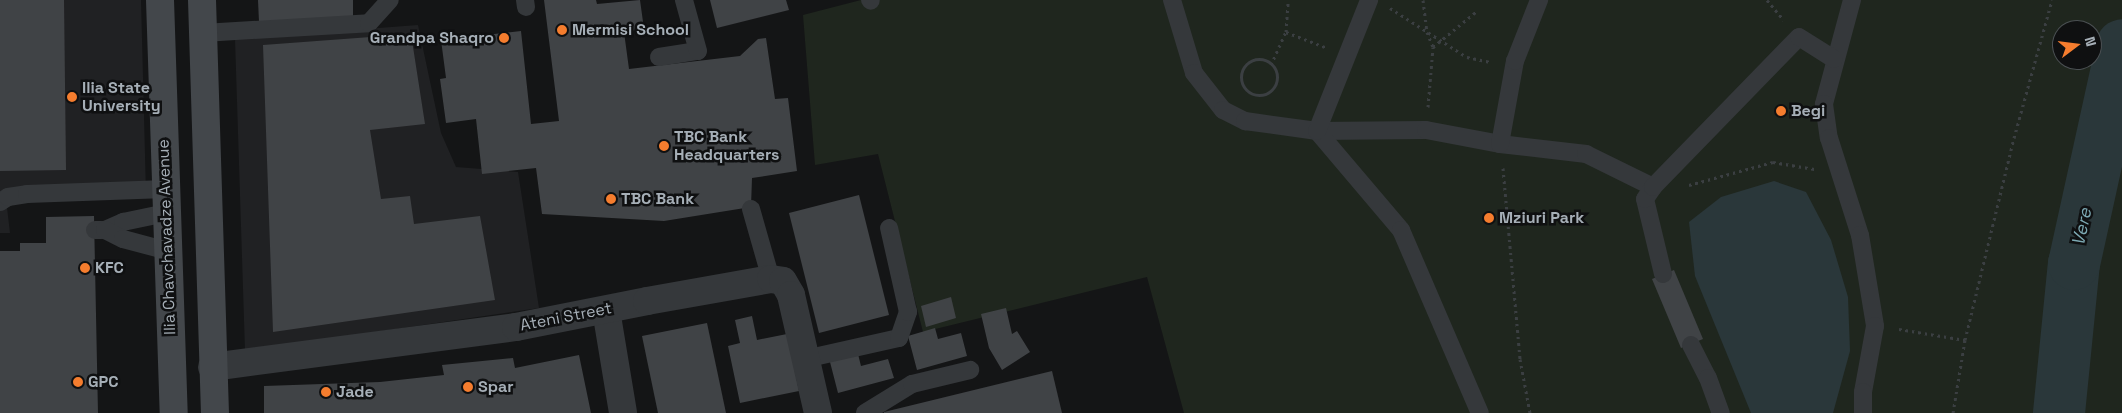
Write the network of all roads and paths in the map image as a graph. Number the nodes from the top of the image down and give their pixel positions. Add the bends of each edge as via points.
1 (160, 0) edge
2 (202, 0) edge
3 (390, 0) edge
4 (684, 0) edge
5 (1172, 0) edge
6 (1288, 0) edge
7 (1423, 0) edge
8 (1539, 0) edge
9 (1852, 0) edge
10 (2052, 0) edge
11 (1376, 2) edge
12 (1478, 11) dead end
13 (1286, 32) junction
14 (1427, 32) junction
15 (203, 33) junction
16 (1441, 41) junction
17 (1432, 47) junction
18 (659, 56) dead end
19 (1346, 56) junction
20 (1834, 59) junction
21 (1515, 61) junction
22 (1271, 64) junction
23 (1426, 130) junction
24 (1317, 131) junction
25 (1500, 144) junction
26 (1816, 169) dead end
27 (1688, 186) dead end
28 (1652, 187) junction
29 (166, 201) junction
30 (0, 202) edge
31 (751, 209) dead end
32 (889, 228) dead end
33 (168, 251) junction
34 (1663, 274) dead end
35 (771, 279) junction
36 (606, 310) junction
37 (1919, 332) dead end
38 (1965, 340) junction
39 (1691, 344) dead end
40 (805, 359) junction
41 (212, 367) junction
42 (970, 370) dead end
43 (174, 413) edge
44 (215, 413) edge
45 (624, 413) edge
46 (818, 413) edge
47 (866, 413) edge
48 (1480, 413) edge
49 (1530, 413) edge
50 (1721, 413) edge
51 (1863, 413) edge
52 (1953, 413) edge

1 - 29 main road, Ilia Chavchavadze Avenue
2 - 15 main road
3 - 15 lane via 369,23
4 - 18 lane via 698,51
5 - 24 lane via 1194,73 1223,110 1245,121
6 - 13 path
7 - 14 path
8 - 21 lane
9 - 20 lane
10 - 38 path via 2014,138
11 - 14 path
11 - 19 lane
12 - 16 path
13 - 19 path
13 - 22 path
14 - 16 path
14 - 17 path
15 - 41 main road
16 - 17 path
16 - 21 path via 1467,57 1487,62
17 - 23 path
19 - 24 lane
20 - 28 lane via 1799,38
20 - 51 lane via 1824,104 1829,138 1860,235 1875,326 1863,392
21 - 25 lane
22 - 22 path via 1256,60 1245,66 1241,77 1245,89 1256,95 1272,89 1276,74
23 - 24 lane
23 - 25 lane
24 - 48 lane via 1401,230
25 - 28 lane via 1586,154
25 - 49 path via 1520,359
26 - 27 path via 1773,162
28 - 34 lane via 1645,199
29 - 30 lane via 27,194 8,197
29 - 33 main road, Ilia Chavchavadze Avenue
29 - 33 lane via 100,230
31 - 35 lane
32 - 40 lane via 908,312 899,338
33 - 43 main road, Ilia Chavchavadze Avenue
35 - 36 street, Ateni Street
35 - 40 street via 783,281 791,295
36 - 41 street, Ateni Street via 516,327
36 - 45 street
37 - 38 path
38 - 52 path
39 - 50 lane
40 - 46 street
41 - 44 main road
42 - 47 lane via 912,384

